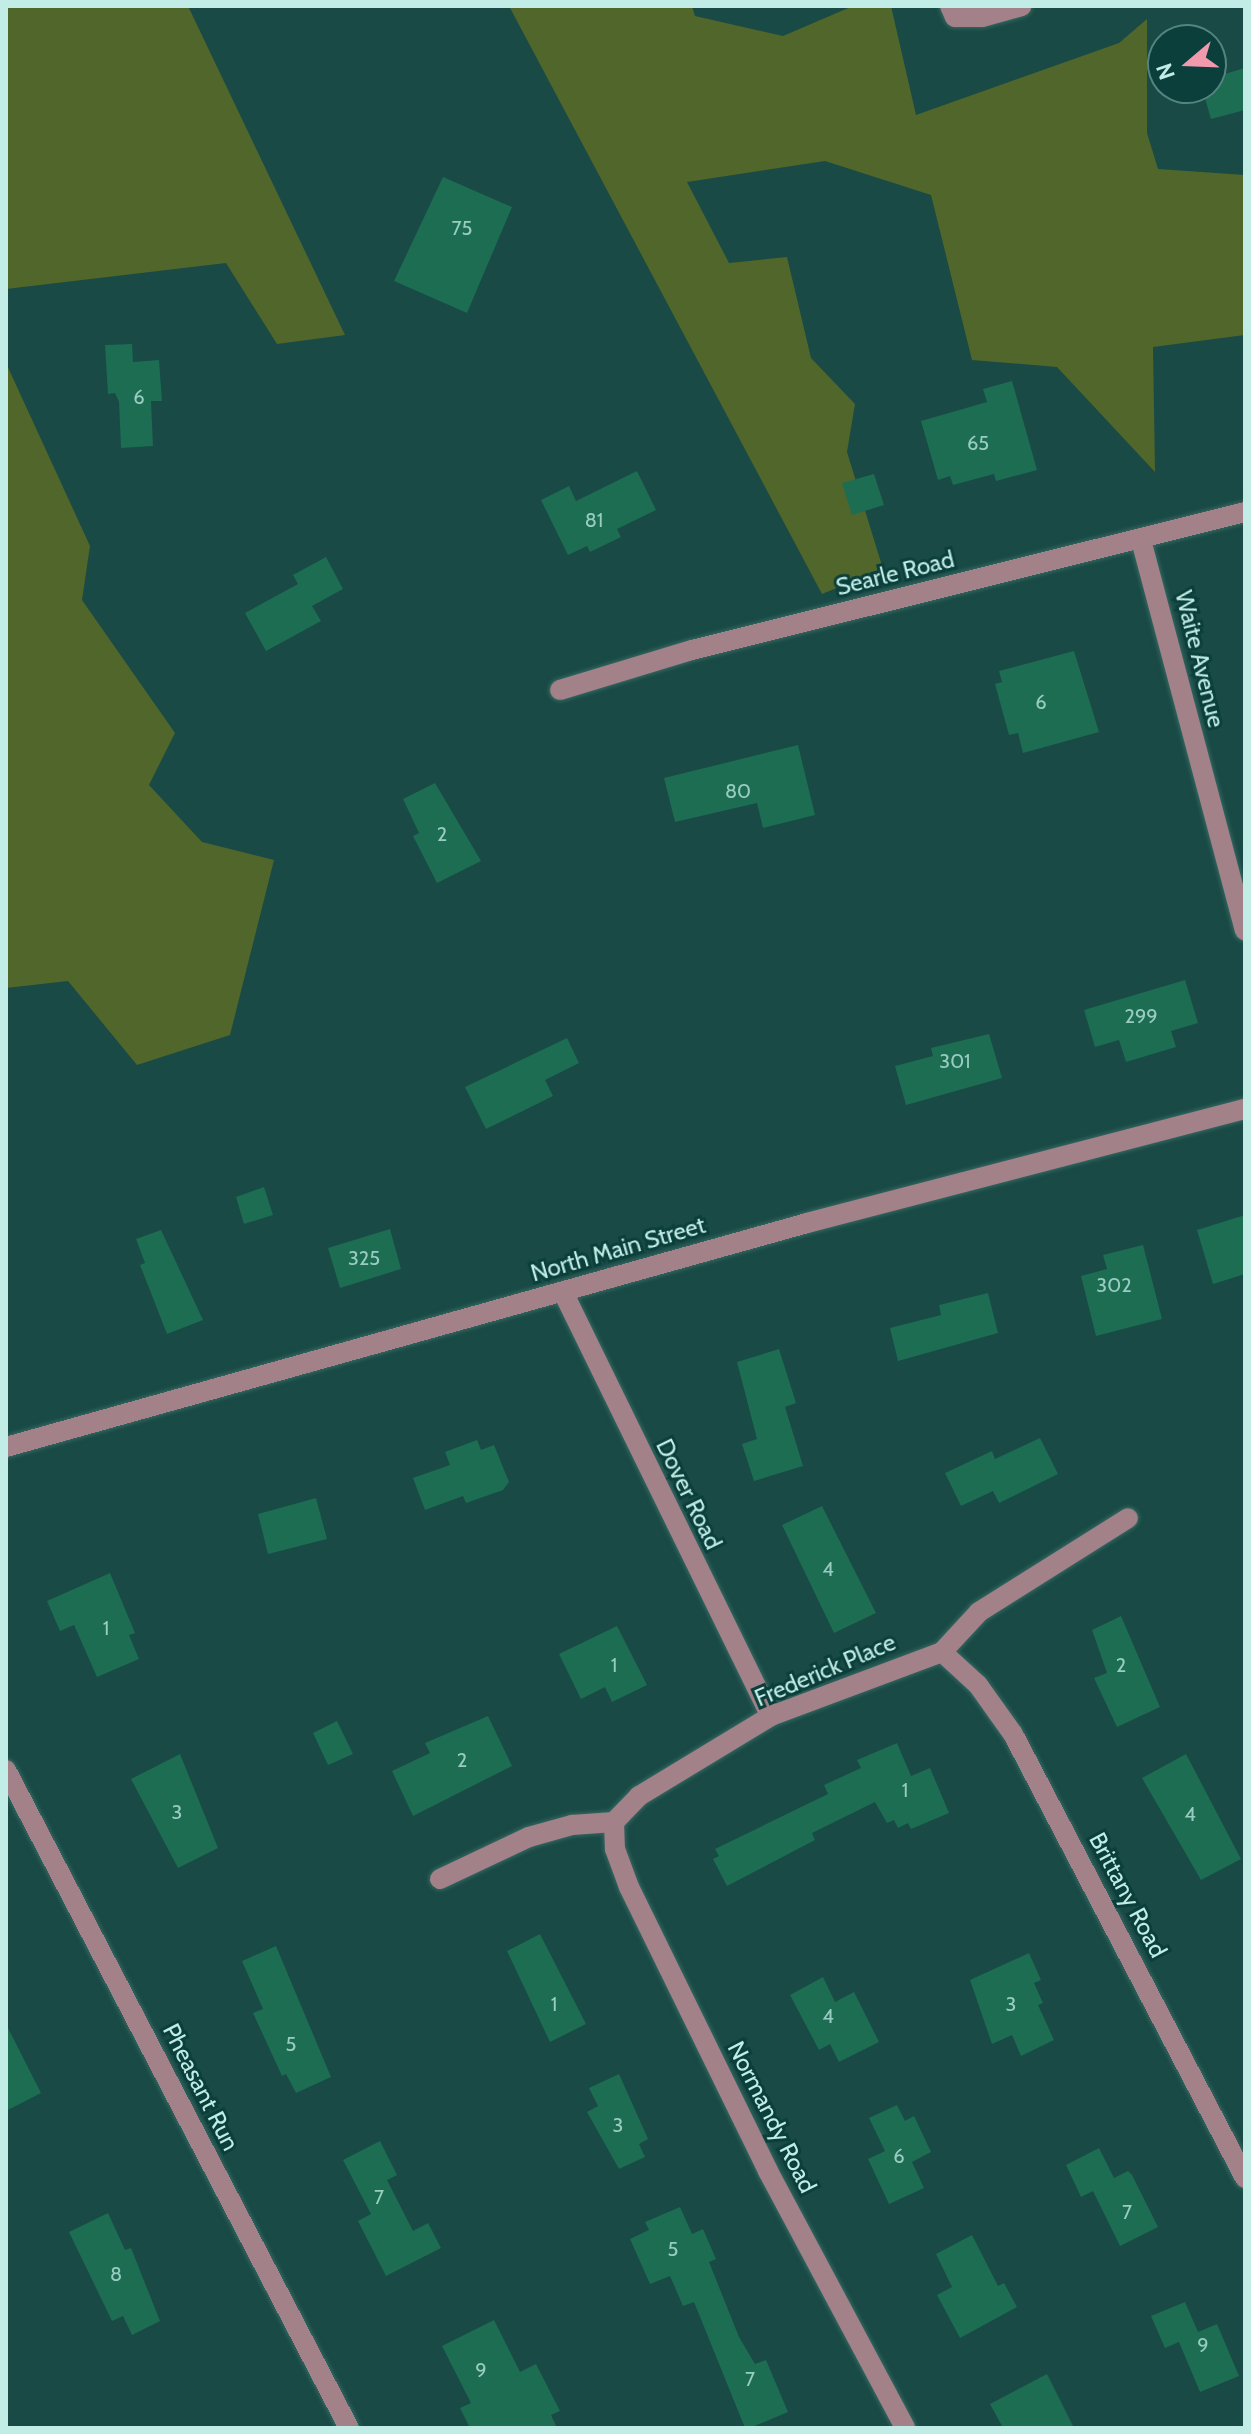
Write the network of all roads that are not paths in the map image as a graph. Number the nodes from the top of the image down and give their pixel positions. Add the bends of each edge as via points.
1 (1022, 6) edge
2 (952, 12) edge
3 (1245, 512) edge
4 (1141, 540) junction
5 (560, 690) dead end
6 (1245, 930) edge
7 (1245, 1109) edge
8 (563, 1292) junction
9 (6, 1447) edge
10 (1128, 1518) dead end
11 (942, 1652) junction
12 (771, 1716) junction
13 (6, 1770) edge
14 (614, 1822) junction
15 (440, 1879) dead end
16 (1245, 2178) edge
17 (349, 2428) edge
18 (905, 2428) edge

1 - 2 street
3 - 4 street, Searle Road
4 - 5 street, Searle Road via 692,650
4 - 6 street, Waite Avenue
7 - 8 street, North Main Street
8 - 9 street, North Main Street
8 - 12 street, Dover Road
10 - 11 street, Frederick Place via 979,1612
11 - 12 street, Frederick Place
11 - 16 street, Brittany Road via 978,1685 1013,1734
12 - 14 street, Frederick Place via 639,1796
13 - 17 street, Pheasant Run
14 - 15 street via 572,1825 529,1837
14 - 18 street, Normandy Road via 615,1849 629,1887 768,2171

